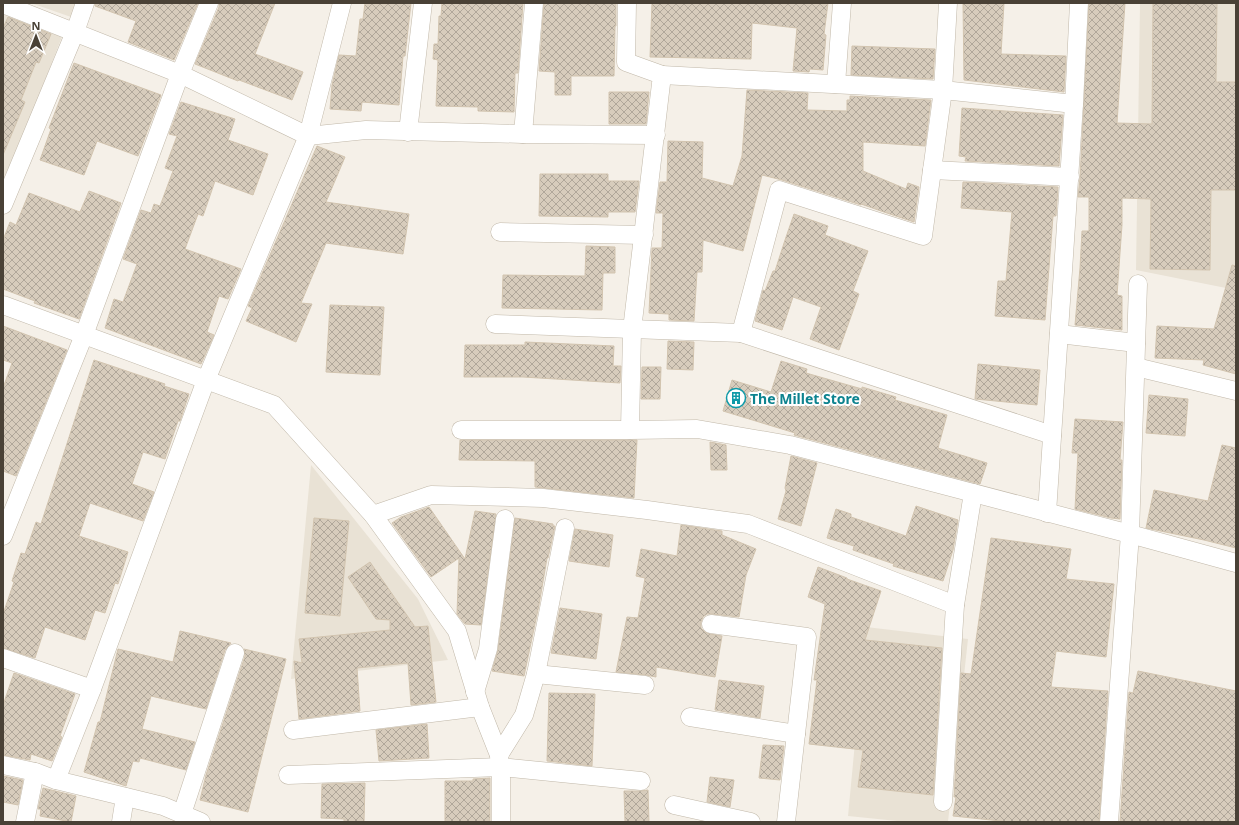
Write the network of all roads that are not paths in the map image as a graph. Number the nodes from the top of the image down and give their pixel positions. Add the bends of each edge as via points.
1 (85, 3) edge
2 (209, 3) edge
3 (342, 3) edge
4 (423, 3) edge
5 (534, 3) edge
6 (627, 3) edge
7 (842, 3) edge
8 (948, 3) edge
9 (1079, 3) edge
10 (3, 4) edge
11 (75, 32) junction
12 (180, 74) junction
13 (662, 75) junction
14 (836, 84) junction
15 (943, 90) junction
16 (1074, 104) junction
17 (408, 132) junction
18 (523, 134) junction
19 (656, 135) junction
20 (308, 136) junction
21 (932, 170) junction
22 (1070, 177) junction
23 (3, 205) edge
24 (500, 232) dead end
25 (644, 235) junction
26 (1138, 284) dead end
27 (3, 305) edge
28 (495, 324) dead end
29 (632, 330) junction
30 (741, 333) junction
31 (1059, 334) junction
32 (84, 336) junction
33 (1136, 343) junction
34 (1136, 367) junction
35 (206, 380) junction
36 (1236, 391) edge
37 (461, 430) dead end
38 (630, 430) junction
39 (1052, 435) junction
40 (973, 493) junction
41 (1047, 513) junction
42 (373, 515) junction
43 (505, 520) dead end
44 (565, 528) dead end
45 (1130, 534) junction
46 (3, 536) edge
47 (1236, 563) edge
48 (955, 605) junction
49 (711, 624) dead end
50 (235, 653) dead end
51 (3, 658) edge
52 (536, 674) junction
53 (645, 685) dead end
54 (92, 689) junction
55 (478, 700) junction
56 (690, 717) dead end
57 (293, 730) dead end
58 (796, 734) junction
59 (500, 761) junction
60 (3, 765) edge
61 (35, 772) junction
62 (288, 775) dead end
63 (56, 780) junction
64 (641, 781) dead end
65 (125, 797) junction
66 (943, 802) dead end
67 (674, 805) dead end
68 (182, 814) junction
69 (25, 822) edge
70 (121, 822) edge
71 (201, 822) edge
72 (501, 822) edge
73 (751, 822) edge
74 (786, 822) edge
75 (1110, 822) edge

1 - 11 street
2 - 12 street
3 - 20 street
4 - 17 street
5 - 18 street
6 - 13 street via 626,62
7 - 14 street
8 - 15 street
9 - 16 street
10 - 11 street
11 - 12 street
11 - 23 street
12 - 20 street
12 - 32 street
13 - 14 street
13 - 19 street
14 - 15 street
15 - 16 street
15 - 21 street
16 - 22 street
17 - 18 street
17 - 20 street via 366,130
18 - 19 street
19 - 25 street
20 - 35 street
21 - 22 street
21 - 30 street via 923,236 779,190
22 - 31 street
24 - 25 street
25 - 29 street
26 - 33 street
27 - 32 street
28 - 29 street
29 - 30 street
29 - 38 street
30 - 39 street
31 - 33 street
31 - 39 street
32 - 35 street
32 - 46 street
33 - 34 street
34 - 36 street
34 - 45 street
35 - 42 street via 274,405
35 - 54 street
37 - 38 street
38 - 40 street via 697,429 790,444
39 - 41 street
40 - 41 street
40 - 48 street
41 - 45 street
42 - 48 street via 431,495 543,498 748,524
42 - 55 street via 457,631
43 - 55 street via 488,649
44 - 52 street
45 - 47 street
45 - 75 street
48 - 66 street
49 - 58 street via 807,637
50 - 68 street
51 - 54 street
52 - 53 street
52 - 59 street via 524,715
54 - 63 street
55 - 57 street
55 - 59 street
56 - 58 street
58 - 74 street
59 - 62 street
59 - 64 street
59 - 72 street
60 - 61 street
61 - 63 street
61 - 69 street
63 - 65 street
65 - 68 street
65 - 70 street
67 - 73 street
68 - 71 street

